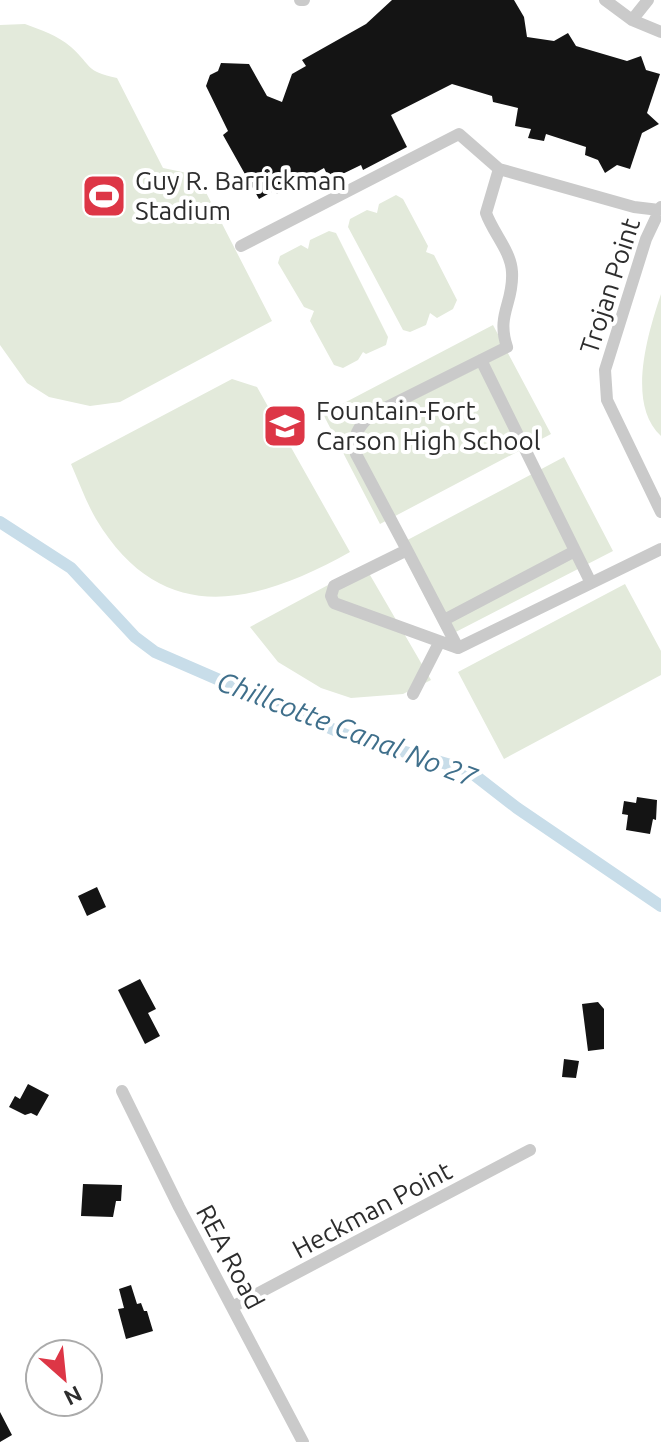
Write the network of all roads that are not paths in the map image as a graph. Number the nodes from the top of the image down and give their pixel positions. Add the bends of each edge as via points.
1 (605, 0) edge
2 (648, 0) edge
3 (632, 20) junction
4 (661, 32) edge
5 (499, 169) junction
6 (660, 208) edge
7 (241, 246) dead end
8 (481, 360) junction
9 (661, 512) edge
10 (661, 549) edge
11 (407, 550) junction
12 (575, 551) junction
13 (591, 583) junction
14 (444, 620) junction
15 (439, 643) junction
16 (458, 648) junction
17 (413, 694) dead end
18 (122, 1091) dead end
19 (530, 1150) dead end
20 (232, 1307) junction
21 (303, 1442) edge

1 - 3 street
2 - 3 street
3 - 4 street
5 - 6 street via 634,207
5 - 7 street via 459,134
5 - 8 street via 486,213 512,267 512,288 500,327 507,347
6 - 9 street, Trojan Point via 604,383 607,400
8 - 11 street via 371,415 353,440
8 - 12 street
10 - 13 street
11 - 14 street
11 - 15 street via 334,586 331,596 334,603
12 - 13 street
12 - 14 street
13 - 16 street
14 - 16 street
15 - 16 street
15 - 17 street
18 - 20 street, REA Road
19 - 20 street, Heckman Point
20 - 21 street, REA Road

